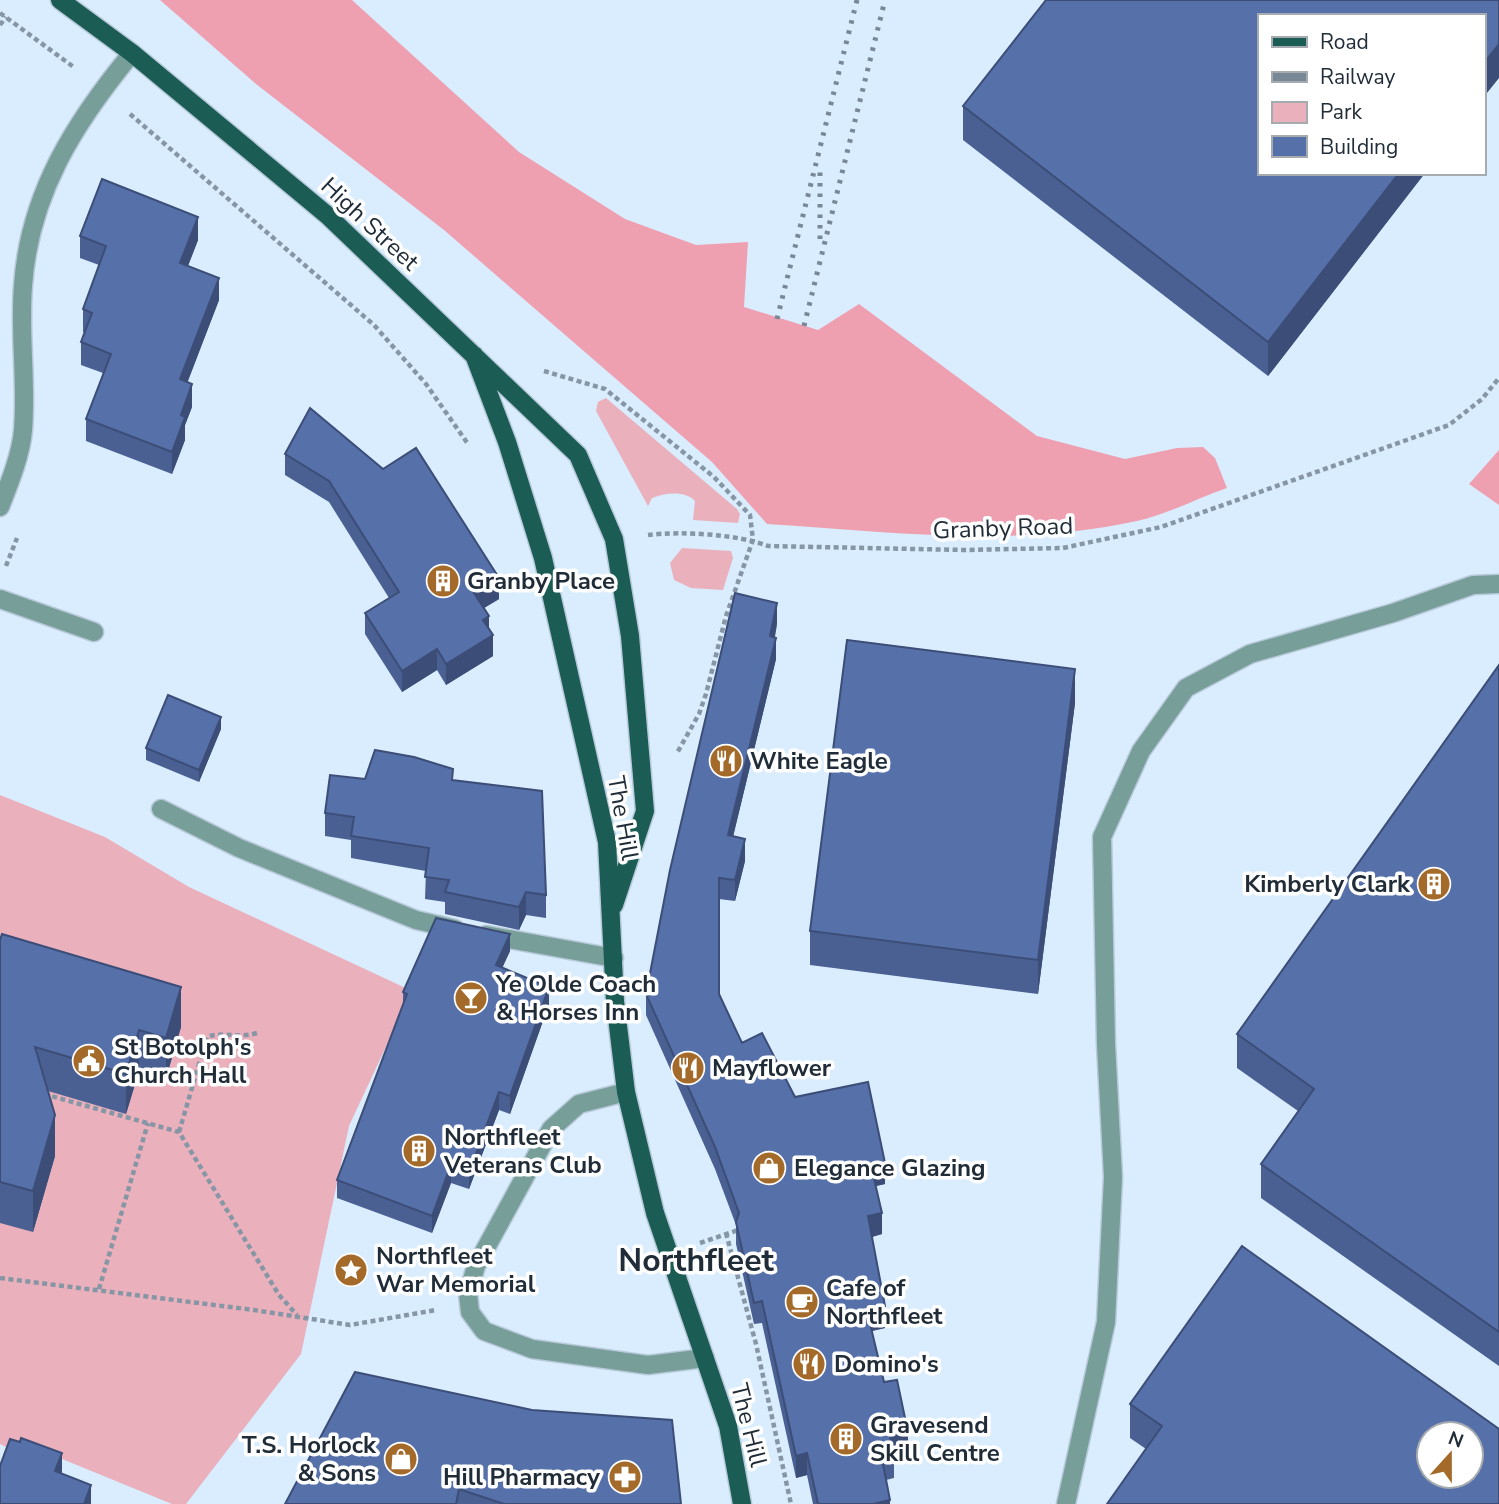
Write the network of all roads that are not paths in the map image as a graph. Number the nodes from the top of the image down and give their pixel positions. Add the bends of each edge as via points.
1 (60, 0) edge
2 (132, 53) junction
3 (474, 355) junction
4 (2, 496) edge
5 (543, 558) joint
6 (1499, 584) edge
7 (0, 599) edge
8 (94, 632) dead end
9 (161, 809) dead end
10 (611, 913) junction
11 (614, 958) junction
12 (626, 1091) junction
13 (705, 1358) junction
14 (742, 1504) edge
15 (1066, 1504) edge

1 - 2 main road, High Street
2 - 3 main road, High Street via 327,215
2 - 4 street via 61,152 32,223 23,287 23,432
3 - 5 main road, High Street
3 - 10 main road via 578,455 614,538 630,636 645,811
5 - 10 main road, The Hill via 607,842
6 - 15 street via 1473,585 1250,654 1186,688 1141,751 1102,837 1113,1177 1106,1322
7 - 8 street
9 - 11 street via 239,848 416,920
10 - 11 main road, The Hill
11 - 12 main road, The Hill
12 - 13 main road, The Hill via 646,1183
12 - 13 street, The Hill via 579,1104 551,1129 483,1250 471,1282 473,1318 484,1331 532,1349 648,1365
13 - 14 main road, The Hill via 728,1426

